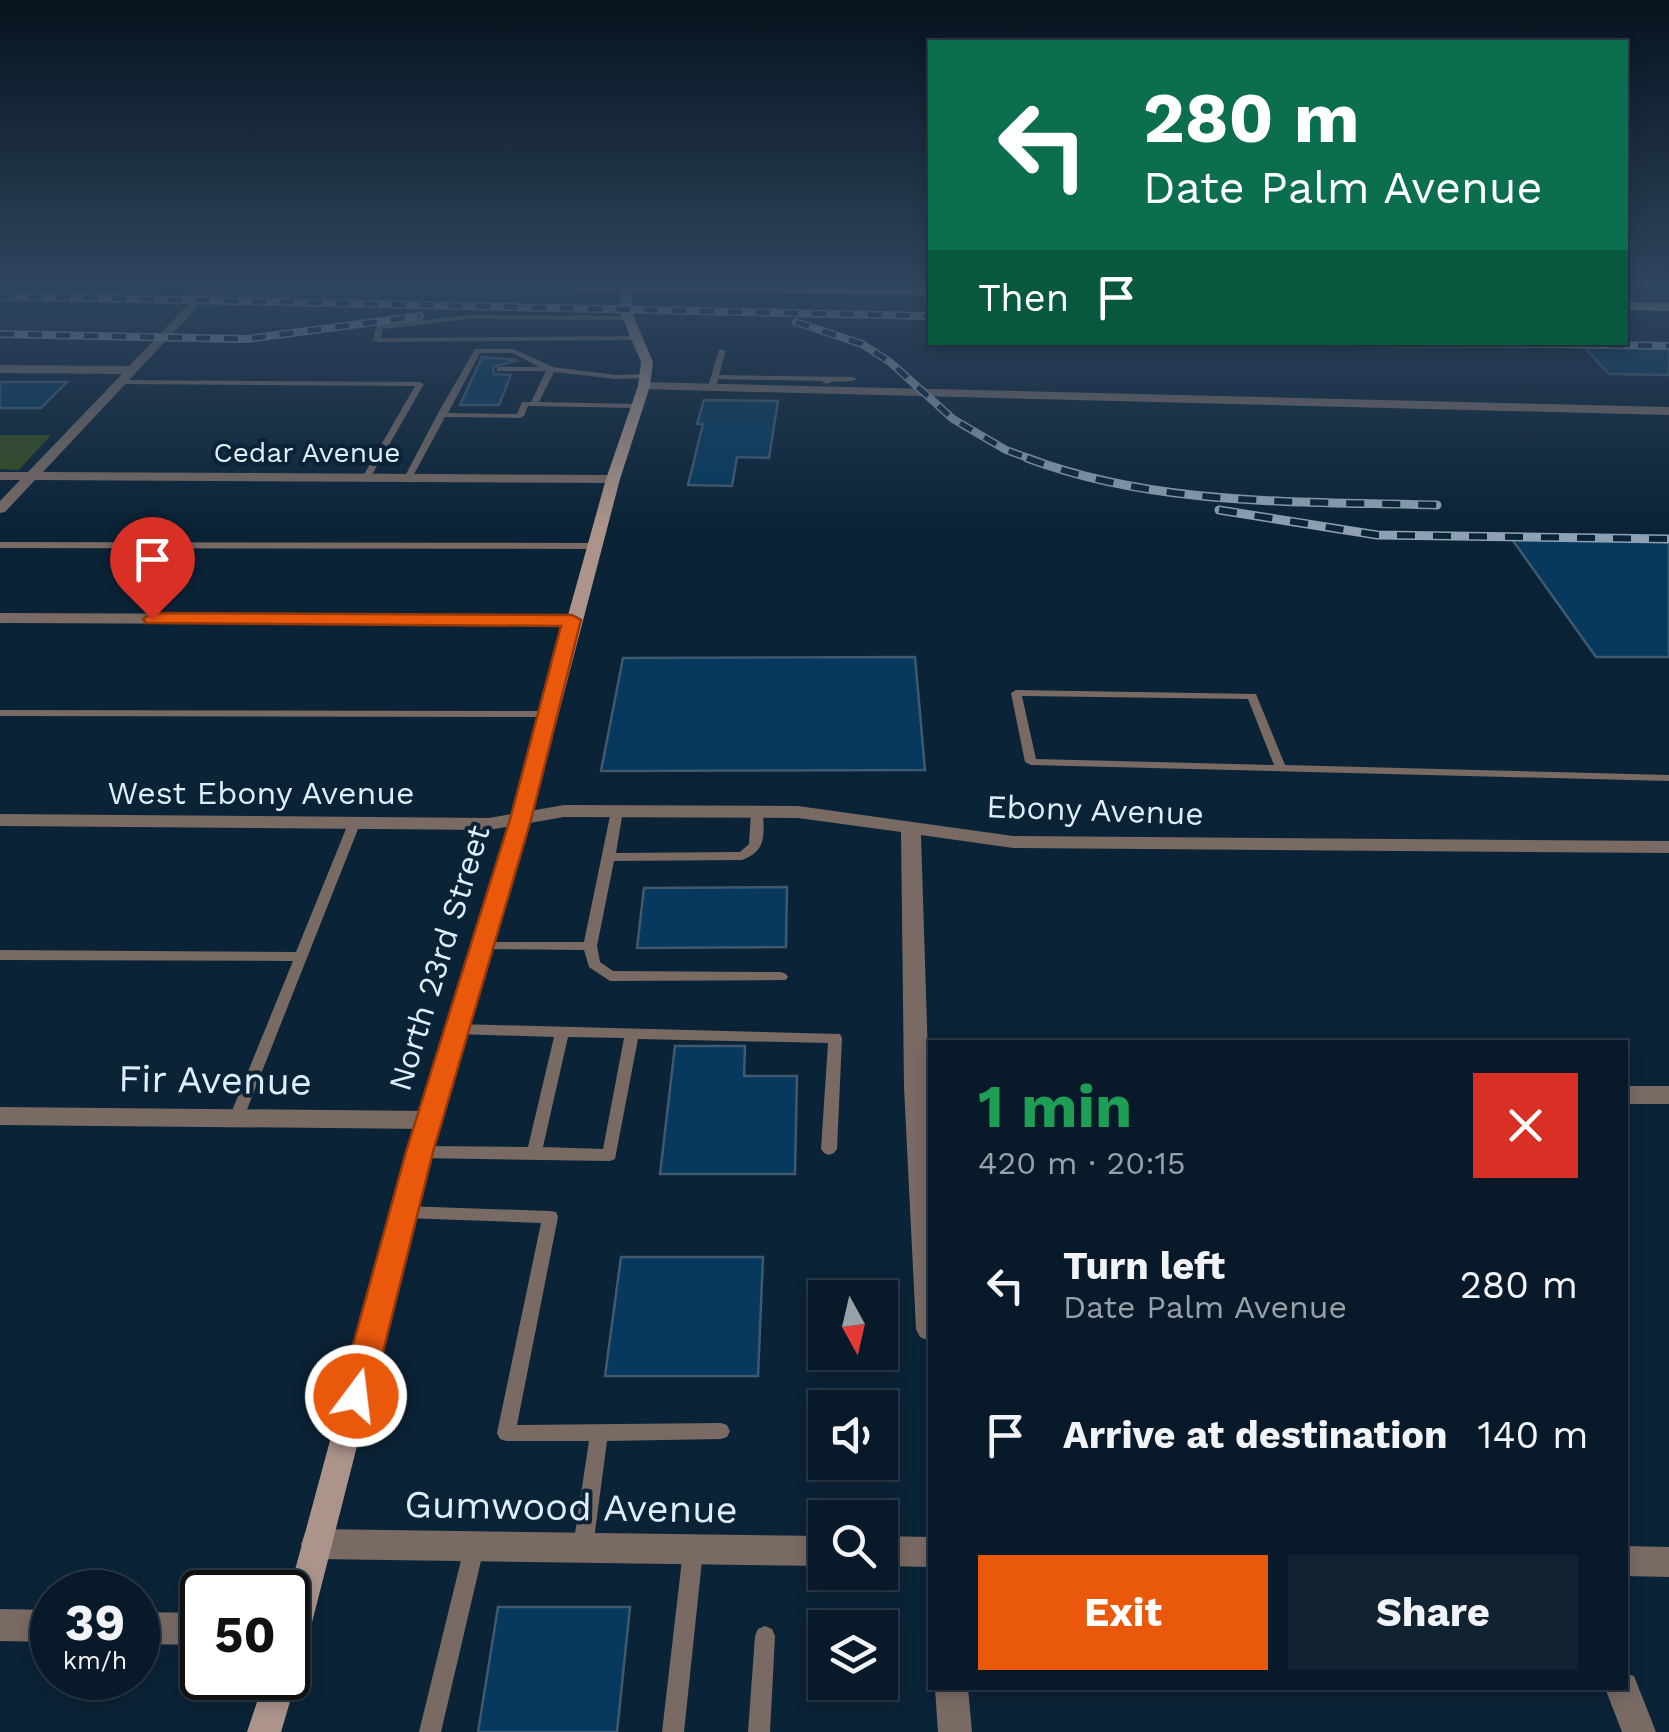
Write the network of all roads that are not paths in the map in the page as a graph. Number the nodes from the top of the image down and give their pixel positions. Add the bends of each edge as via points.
1 (135, 367) edge
2 (473, 367) edge
3 (539, 367) edge
4 (554, 367) edge
5 (645, 367) edge
6 (717, 367) edge
7 (0, 369) edge
8 (132, 370) junction
9 (854, 379) dead end
10 (121, 382) junction
11 (713, 382) junction
12 (826, 384) junction
13 (642, 389) junction
14 (534, 404) junction
15 (1669, 411) edge
16 (441, 415) junction
17 (0, 476) edge
18 (32, 476) junction
19 (366, 478) junction
20 (408, 478) junction
21 (613, 479) junction
22 (0, 509) edge
23 (0, 545) edge
24 (594, 546) junction
25 (0, 618) edge
26 (572, 620) junction
27 (0, 713) edge
28 (548, 714) junction
29 (1281, 770) junction
30 (1669, 778) edge
31 (617, 811) junction
32 (757, 812) junction
33 (522, 816) junction
34 (0, 820) edge
35 (354, 824) junction
36 (911, 829) junction
37 (1669, 848) edge
38 (609, 857) junction
39 (482, 946) junction
40 (590, 946) junction
41 (0, 956) edge
42 (300, 957) junction
43 (781, 976) dead end
44 (456, 1029) junction
45 (562, 1032) junction
46 (632, 1034) junction
47 (923, 1087) edge
48 (1628, 1095) edge
49 (1669, 1095) edge
50 (0, 1116) edge
51 (238, 1118) junction
52 (429, 1120) junction
53 (829, 1149) dead end
54 (420, 1152) junction
55 (534, 1153) junction
56 (404, 1212) junction
57 (928, 1261) edge
58 (721, 1431) dead end
59 (600, 1433) junction
60 (316, 1544) junction
61 (475, 1546) junction
62 (582, 1547) junction
63 (693, 1549) junction
64 (808, 1550) edge
65 (898, 1551) edge
66 (928, 1552) edge
67 (1628, 1561) edge
68 (1669, 1562) edge
69 (309, 1570) edge
70 (0, 1625) edge
71 (30, 1626) edge
72 (764, 1636) dead end
73 (952, 1690) edge
74 (1623, 1690) edge
75 (273, 1700) edge
76 (264, 1732) edge
77 (430, 1732) edge
78 (673, 1732) edge
79 (759, 1732) edge
80 (955, 1732) edge
81 (1639, 1732) edge

1 - 8 street
2 - 16 lane
3 - 14 lane
4 - 13 lane
5 - 13 main road
6 - 11 lane
7 - 8 street
8 - 10 street
9 - 12 lane
10 - 18 street
10 - 19 lane via 420,384
11 - 12 street
11 - 13 street
12 - 15 street
13 - 14 lane
13 - 21 main road, North 23rd Street
14 - 16 lane via 525,404 520,416
16 - 20 lane
17 - 18 street, Cedar Avenue
18 - 19 street, Cedar Avenue
18 - 22 street
19 - 20 street, Cedar Avenue
20 - 21 street, Cedar Avenue
21 - 24 main road, North 23rd Street
23 - 24 lane
24 - 26 main road, North 23rd Street
25 - 26 street
26 - 28 main road, North 23rd Street
27 - 28 lane
28 - 33 main road, North 23rd Street
29 - 29 lane via 1252,696 1016,692 1031,762
29 - 30 lane
31 - 32 street, Ebony Avenue
31 - 33 street, Ebony Avenue
31 - 38 lane
32 - 36 street, Ebony Avenue
32 - 38 lane via 757,845 742,856
33 - 35 street, West Ebony Avenue via 489,824
33 - 39 main road, North 23rd Street
34 - 35 street, West Ebony Avenue
35 - 42 lane
36 - 37 street, Ebony Avenue via 1013,842
36 - 47 street
38 - 40 lane
39 - 40 lane
39 - 44 main road, North 23rd Street
40 - 43 lane via 594,964 610,976
41 - 42 lane
42 - 51 lane
44 - 45 lane
44 - 52 main road, North 23rd Street
45 - 46 lane
45 - 55 lane
46 - 53 lane via 834,1038
46 - 55 lane via 610,1155
47 - 57 street
48 - 49 street
50 - 51 street, Fir Avenue
51 - 52 street, Fir Avenue
52 - 54 main road, North 23rd Street
54 - 55 lane
54 - 56 main road, North 23rd Street
56 - 59 lane via 550,1216 506,1433
56 - 60 main road, North 23rd Street
58 - 59 lane
59 - 62 lane
60 - 61 street, Gumwood Avenue
60 - 69 main road, North 23rd Street
61 - 62 street, Gumwood Avenue
61 - 77 lane
62 - 63 street, Gumwood Avenue
63 - 64 street, Gumwood Avenue
63 - 78 lane
65 - 66 street
67 - 68 street
70 - 71 street
72 - 79 lane
73 - 80 street
74 - 81 street
75 - 76 main road

